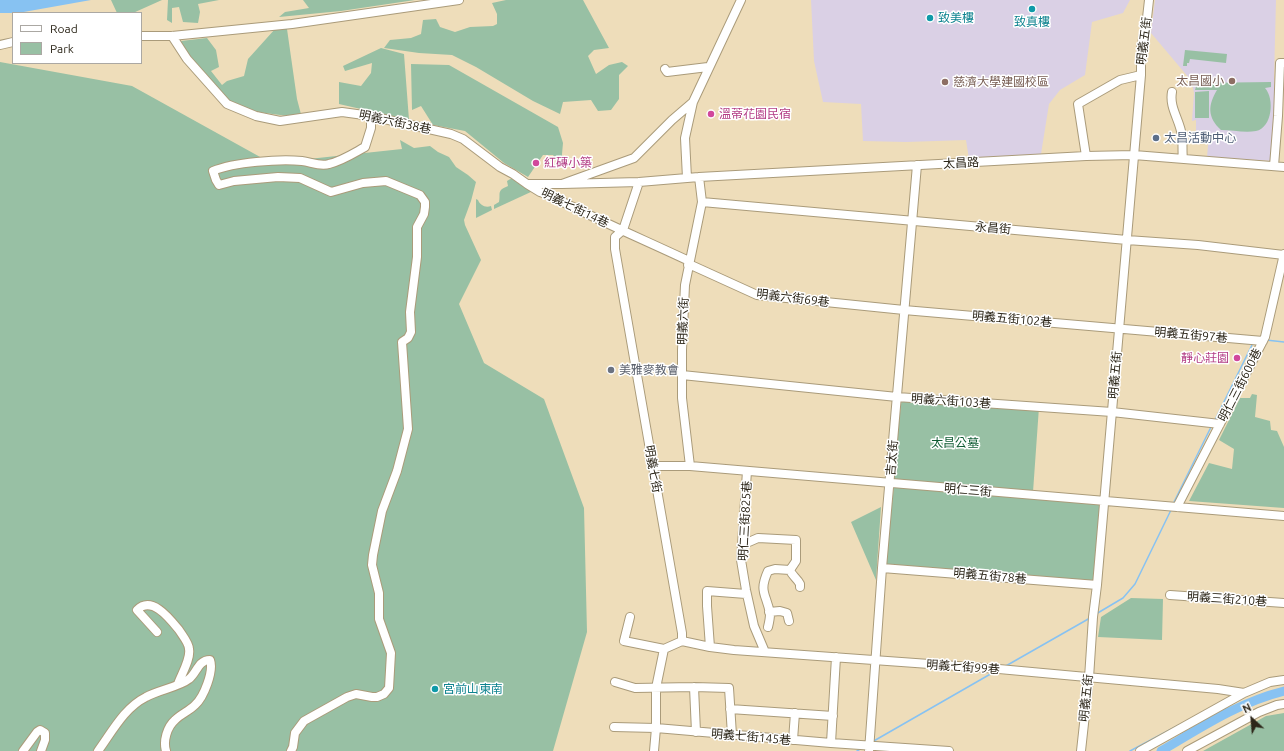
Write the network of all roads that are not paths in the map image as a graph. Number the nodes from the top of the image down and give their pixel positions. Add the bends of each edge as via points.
1 (459, 0) edge
2 (741, 0) edge
3 (1149, 0) edge
4 (142, 36) edge
5 (172, 36) junction
6 (12, 42) edge
7 (0, 45) edge
8 (1284, 63) edge
9 (708, 67) junction
10 (665, 69) dead end
11 (1141, 75) junction
12 (1172, 92) dead end
13 (693, 102) junction
14 (1281, 115) edge
15 (371, 116) junction
16 (1134, 155) junction
17 (1086, 156) junction
18 (1183, 159) junction
19 (917, 165) junction
20 (1274, 166) junction
21 (1284, 167) edge
22 (699, 177) junction
23 (687, 178) junction
24 (639, 182) junction
25 (527, 184) junction
26 (562, 184) junction
27 (702, 202) junction
28 (913, 221) junction
29 (623, 230) junction
30 (1127, 240) junction
31 (1284, 254) edge
32 (689, 263) junction
33 (904, 310) junction
34 (1119, 328) junction
35 (1263, 341) junction
36 (682, 375) junction
37 (897, 397) junction
38 (1112, 412) junction
39 (1220, 424) junction
40 (652, 466) junction
41 (690, 466) junction
42 (747, 471) junction
43 (889, 483) junction
44 (1104, 501) junction
45 (1174, 507) junction
46 (1284, 516) edge
47 (742, 545) junction
48 (882, 568) junction
49 (790, 570) junction
50 (1097, 585) junction
51 (800, 587) dead end
52 (746, 594) junction
53 (1170, 595) dead end
54 (1284, 603) edge
55 (769, 612) junction
56 (630, 617) dead end
57 (789, 621) dead end
58 (768, 627) dead end
59 (157, 632) dead end
60 (682, 641) junction
61 (710, 647) junction
62 (664, 649) junction
63 (764, 652) junction
64 (836, 657) junction
65 (875, 661) junction
66 (1089, 678) junction
67 (1284, 680) edge
68 (615, 682) dead end
69 (178, 684) junction
70 (694, 687) junction
71 (656, 688) junction
72 (1244, 693) junction
73 (1284, 704) edge
74 (730, 709) junction
75 (795, 713) junction
76 (833, 716) junction
77 (614, 727) dead end
78 (656, 728) junction
79 (696, 732) junction
80 (732, 735) junction
81 (793, 740) junction
82 (831, 743) junction
83 (870, 748) edge
84 (23, 751) edge
85 (41, 751) edge
86 (98, 751) edge
87 (166, 751) edge
88 (291, 751) edge
89 (654, 751) edge
90 (949, 751) edge
91 (1081, 751) edge
92 (1140, 751) edge
93 (1187, 751) edge

1 - 5 street via 292,24
2 - 9 street
3 - 11 street, 明義五街 via 1141,48
4 - 5 street
5 - 15 street, 明義六街38巷 via 192,65 227,104 256,116 280,121 342,112
6 - 7 street
8 - 14 street via 1280,63
9 - 10 street via 667,72
9 - 13 street
11 - 16 street, 明義五街
11 - 17 street via 1120,80 1078,104
12 - 18 street via 1172,107 1182,135
13 - 23 street via 685,138
13 - 26 street via 634,158
14 - 20 street
15 - 25 street, 明義六街38巷 via 462,139
15 - 88 street via 371,128 365,147 329,164 280,160 236,164 214,171 219,185 278,177 300,178 331,192 386,181 420,196 425,202 424,214 417,227 410,332 408,338 402,342 408,429 397,471 382,511 372,555 379,593 379,619 391,653 389,688 377,697 356,694 346,697 304,721 295,733
16 - 17 street, 太昌路
16 - 18 street, 太昌路
16 - 30 street, 明義五街
17 - 19 street, 太昌路
18 - 20 street, 太昌路
19 - 22 street, 太昌路
19 - 28 street, 吉太街
20 - 21 street, 太昌路
22 - 23 street, 太昌路
22 - 27 street, 明義六街
23 - 24 street, 太昌路
24 - 26 street, 太昌路
24 - 29 street, 明義七街
25 - 26 street
25 - 29 street, 明義七街14巷
27 - 28 street, 永昌街
27 - 32 street, 明義六街
28 - 30 street, 永昌街
28 - 33 street, 吉太街
29 - 32 street, 明義七街14巷
29 - 40 street, 明義七街 via 615,237 615,248
30 - 31 street, 永昌街
30 - 34 street, 明義五街
31 - 35 street, 明仁三街600巷
32 - 33 street, 明義六街69巷 via 757,295
32 - 36 street, 明義六街 via 685,285
33 - 34 street, 明義五街102巷
33 - 37 street, 吉太街
34 - 35 street, 明義五街97巷
34 - 38 street, 明義五街
35 - 39 street, 明仁三街600巷
36 - 37 street, 明義六街103巷
36 - 41 street, 明義六街 via 682,398
37 - 38 street, 明義六街103巷
37 - 43 street, 吉太街
38 - 39 street, 明義六街103巷
38 - 44 street, 明義五街
39 - 45 street, 明仁三街600巷
40 - 41 street, 明仁三街
40 - 60 street, 明義七街
41 - 42 street, 明仁三街
42 - 43 street, 明仁三街
42 - 47 street, 明仁三街825巷
43 - 44 street, 明仁三街
43 - 48 street, 吉太街
44 - 45 street, 明仁三街
44 - 50 street, 明義五街
45 - 46 street, 明仁三街
47 - 49 street via 758,538 796,540 796,561
47 - 52 street, 明仁三街825巷 via 741,560
48 - 50 street, 明義五街78巷
48 - 65 street, 吉太街
49 - 51 street via 799,580
49 - 55 street via 768,570 763,586
50 - 66 street, 明義五街
52 - 61 street via 708,591
52 - 63 street, 明仁三街825巷
53 - 54 street, 明義三街210巷
55 - 57 street via 780,611 787,614
55 - 58 street
56 - 62 street via 624,641
59 - 69 street via 137,610 140,607 152,606 160,610 171,620 190,649
60 - 61 street, 明義七街99巷
60 - 62 street
61 - 63 street, 明義七街99巷
62 - 71 street
63 - 64 street, 明義七街99巷
64 - 65 street, 明義七街99巷
64 - 76 street
65 - 66 street, 明義七街99巷
65 - 83 street, 吉太街
66 - 72 street, 明義七街99巷
66 - 91 street, 明義五街
67 - 72 street via 1270,682
68 - 71 street via 635,688
69 - 86 street via 145,697 128,710
69 - 87 street via 190,679 200,664 210,660 210,678 202,696 197,704 175,720 167,732 164,745
70 - 71 street
70 - 74 street via 729,688
70 - 79 street
71 - 78 street
72 - 92 street
73 - 93 street via 1259,712
74 - 75 street
74 - 80 street
75 - 76 street
75 - 81 street
76 - 82 street
77 - 78 street, 明義七街145巷
78 - 79 street, 明義七街145巷
78 - 89 street
79 - 80 street, 明義七街145巷
80 - 81 street, 明義七街145巷
81 - 82 street, 明義七街145巷
82 - 83 street, 明義七街145巷
83 - 90 street, 明義七街145巷
84 - 85 street via 40,730 45,733

